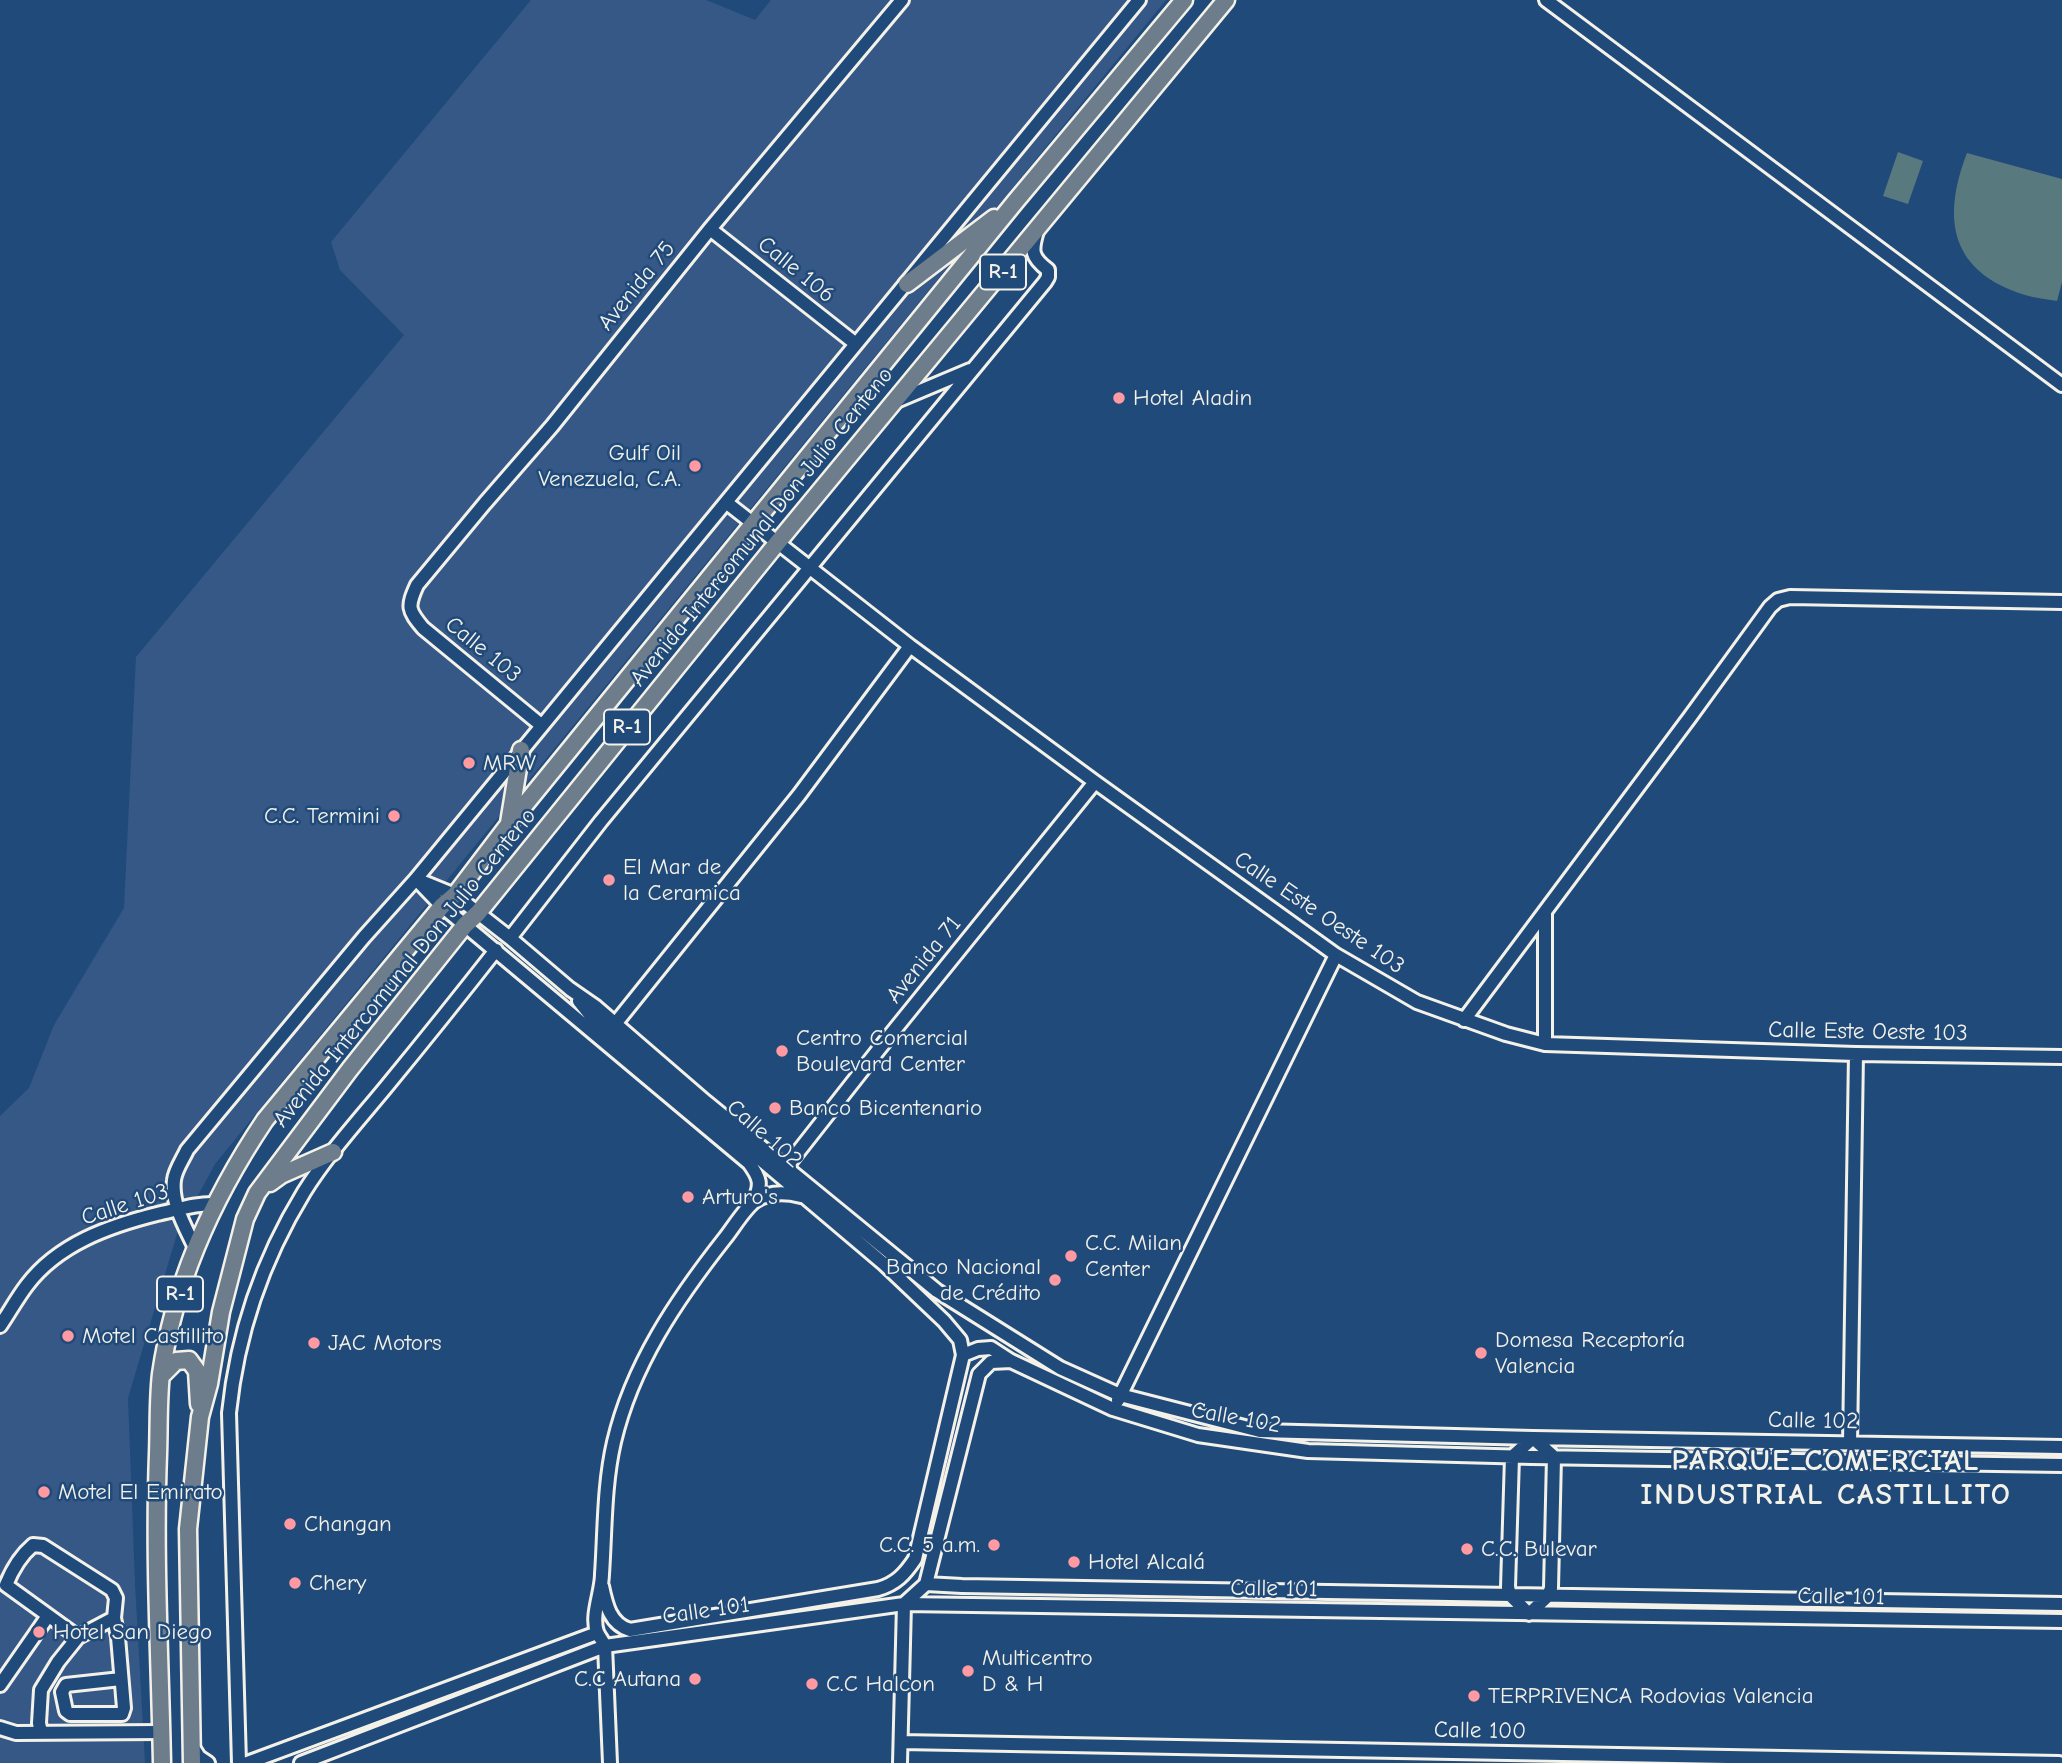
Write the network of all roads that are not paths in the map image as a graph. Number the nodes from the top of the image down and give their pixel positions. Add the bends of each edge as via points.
1 (901, 0) edge
2 (1139, 0) edge
3 (1184, 0) edge
4 (1226, 0) edge
5 (1546, 0) edge
6 (1015, 202) junction
7 (1038, 228) junction
8 (710, 229) junction
9 (907, 284) junction
10 (856, 344) junction
11 (974, 369) junction
12 (2062, 385) edge
13 (894, 402) junction
14 (727, 502) junction
15 (755, 524) junction
16 (778, 542) junction
17 (811, 567) junction
18 (410, 600) joint
19 (2062, 602) edge
20 (910, 646) junction
21 (541, 725) junction
22 (521, 750) junction
23 (1095, 782) junction
24 (509, 824) junction
25 (416, 879) junction
26 (455, 895) junction
27 (442, 906) junction
28 (478, 913) junction
29 (1545, 914) junction
30 (465, 925) junction
31 (510, 938) junction
32 (496, 950) junction
33 (1336, 955) junction
34 (569, 989) junction
35 (1464, 1020) junction
36 (615, 1024) junction
37 (1545, 1044) junction
38 (1856, 1054) junction
39 (2062, 1057) edge
40 (333, 1152) junction
41 (787, 1167) junction
42 (257, 1193) junction
43 (804, 1196) junction
44 (754, 1201) junction
45 (216, 1204) junction
46 (178, 1209) junction
47 (195, 1248) junction
48 (0, 1326) edge
49 (963, 1355) junction
50 (1011, 1361) junction
51 (161, 1376) junction
52 (1120, 1395) junction
53 (1113, 1409) junction
54 (200, 1417) junction
55 (1533, 1438) junction
56 (1850, 1443) junction
57 (2062, 1447) edge
58 (1512, 1457) junction
59 (1554, 1457) junction
60 (2062, 1465) edge
61 (932, 1487) junction
62 (946, 1505) junction
63 (926, 1584) junction
64 (602, 1586) junction
65 (1023, 1587) junction
66 (3, 1590) edge
67 (1294, 1592) junction
68 (1510, 1595) junction
69 (1548, 1596) junction
70 (835, 1597) junction
71 (904, 1604) junction
72 (2062, 1604) edge
73 (1022, 1606) junction
74 (1295, 1610) junction
75 (838, 1614) junction
76 (1529, 1614) junction
77 (48, 1616) junction
78 (114, 1618) junction
79 (2062, 1622) edge
80 (597, 1633) junction
81 (78, 1637) junction
82 (605, 1646) junction
83 (121, 1679) junction
84 (0, 1685) edge
85 (0, 1728) edge
86 (161, 1732) junction
87 (41, 1733) junction
88 (901, 1742) junction
89 (192, 1745) junction
90 (162, 1763) edge
91 (192, 1763) edge
92 (208, 1763) edge
93 (239, 1763) edge
94 (247, 1763) edge
95 (301, 1763) edge
96 (610, 1763) edge
97 (900, 1763) edge
98 (2059, 1763) edge

1 - 8 street, Avenida 75
2 - 9 street, Avenida Intercomunal Don Julio Centeno
3 - 6 main road, Avenida Intercomunal Don Julio Centeno / R-1
4 - 7 main road, Avenida Intercomunal Don Julio Centeno / R-1
5 - 12 street
6 - 9 main road
6 - 15 main road, Avenida Intercomunal Don Julio Centeno / R-1
7 - 11 street via 1033,253 1048,270 1048,277
7 - 13 main road, Avenida Intercomunal Don Julio Centeno / R-1
8 - 10 street, Calle 106
8 - 18 street, Avenida 75 via 417,585
9 - 10 street, Avenida Intercomunal Don Julio Centeno
10 - 14 street, Avenida Intercomunal Don Julio Centeno
11 - 13 street
11 - 17 street
13 - 16 main road, Avenida Intercomunal Don Julio Centeno / R-1
14 - 15 street, Calle Este Oeste 103
14 - 21 street, Avenida Intercomunal Don Julio Centeno
15 - 16 street, Calle Este Oeste 103
15 - 24 main road, Avenida Intercomunal Don Julio Centeno / R-1
16 - 17 street, Calle Este Oeste 103
16 - 28 main road, Avenida Intercomunal Don Julio Centeno / R-1
17 - 20 street, Calle Este Oeste 103
17 - 31 street
18 - 21 street, Calle 103 via 411,613 423,628
19 - 29 street via 1778,600
20 - 23 street, Calle Este Oeste 103
20 - 36 street via 799,795
21 - 22 street, Avenida Intercomunal Don Julio Centeno
22 - 24 main road
22 - 25 street, Avenida Intercomunal Don Julio Centeno
23 - 33 street, Calle Este Oeste 103
23 - 41 street, Avenida 71
24 - 26 main road, Avenida Intercomunal Don Julio Centeno / R-1
25 - 26 street, Calle 102
25 - 27 street, Calle 102
25 - 46 street, Avenida Intercomunal Don Julio Centeno via 187,1150 174,1178
26 - 27 main road, Avenida Intercomunal Don Julio Centeno / R-1
26 - 28 street, Calle 102
27 - 30 street, Calle 102
27 - 45 main road, Avenida Intercomunal Don Julio Centeno / R-1 via 265,1120
28 - 30 main road, Avenida Intercomunal Don Julio Centeno / R-1
28 - 31 street, Calle 102
29 - 35 street
29 - 37 street
30 - 32 street, Calle 102
30 - 42 main road, Avenida Intercomunal Don Julio Centeno / R-1
31 - 34 street, Calle 102
32 - 40 street
32 - 44 street, Calle 102 via 749,1163 758,1176
33 - 35 street, Calle Este Oeste 103 via 1417,1002
33 - 52 street
34 - 36 street, Calle 102
34 - 43 street, Calle 102 via 591,1016
35 - 37 street, Calle Este Oeste 103
36 - 41 street, Calle 102
37 - 38 street, Calle Este Oeste 103
38 - 39 street, Calle Este Oeste 103
38 - 56 street
40 - 42 main road via 281,1175
40 - 93 street via 282,1232 257,1290 232,1383 229,1413
41 - 52 street, Calle 102 via 937,1291 1060,1368
42 - 54 main road, Avenida Intercomunal Don Julio Centeno / R-1 via 221,1312
43 - 44 street via 777,1193
43 - 49 street, Calle 102 via 944,1321 960,1340
44 - 64 street via 667,1319 630,1395 614,1441
45 - 46 street, Calle 103
45 - 47 main road, Avenida Intercomunal Don Julio Centeno / R-1
46 - 47 street, Avenida Intercomunal Don Julio Centeno
46 - 48 street, Calle 103 via 111,1227 64,1251 27,1284
47 - 51 main road, Avenida Intercomunal Don Julio Centeno / R-1
49 - 50 street, Calle 102 via 991,1348
49 - 61 street
50 - 53 street, Calle 102
50 - 62 street via 991,1362 978,1374
51 - 54 main road via 176,1361 189,1360 195,1366
51 - 86 main road, Avenida Intercomunal Don Julio Centeno / R-1 via 155,1515
52 - 53 street
52 - 55 street, Calle 102 via 1260,1432
53 - 58 street, Calle 102 via 1198,1435 1308,1451
54 - 89 main road, Avenida Intercomunal Don Julio Centeno / R-1 via 188,1529
55 - 56 street, Calle 102
55 - 58 street
55 - 59 street
56 - 57 street, Calle 102
58 - 59 street, Calle 102
58 - 68 street
59 - 60 street, Calle 102
59 - 69 street
61 - 62 street
61 - 70 street via 915,1559 903,1576 878,1590
62 - 63 street
63 - 65 street, Calle 101
63 - 71 street
64 - 70 street via 612,1618 629,1630
64 - 80 street
65 - 67 street, Calle 101
65 - 73 street
66 - 77 street
66 - 78 street via 25,1552 33,1545 43,1546 112,1590
67 - 68 street, Calle 101
67 - 74 street
68 - 69 street, Calle 101
68 - 76 street
69 - 72 street, Calle 101
69 - 76 street
70 - 75 street
71 - 73 street, Calle 101
71 - 75 street, Calle 101
71 - 88 street
73 - 74 street, Calle 101
74 - 76 street, Calle 101
75 - 82 street, Calle 101
76 - 79 street, Calle 101
77 - 81 street
77 - 84 street
78 - 81 street
78 - 83 street
80 - 82 street
80 - 94 street
81 - 87 street via 41,1689
82 - 95 street, Calle 101
82 - 96 street
83 - 83 street via 65,1685 66,1712 122,1714
85 - 87 street
86 - 87 street
86 - 90 main road, Avenida Intercomunal Don Julio Centeno / R-1
88 - 97 street
88 - 98 street, Calle 100
89 - 91 main road, Avenida Intercomunal Don Julio Centeno / R-1
89 - 92 street

